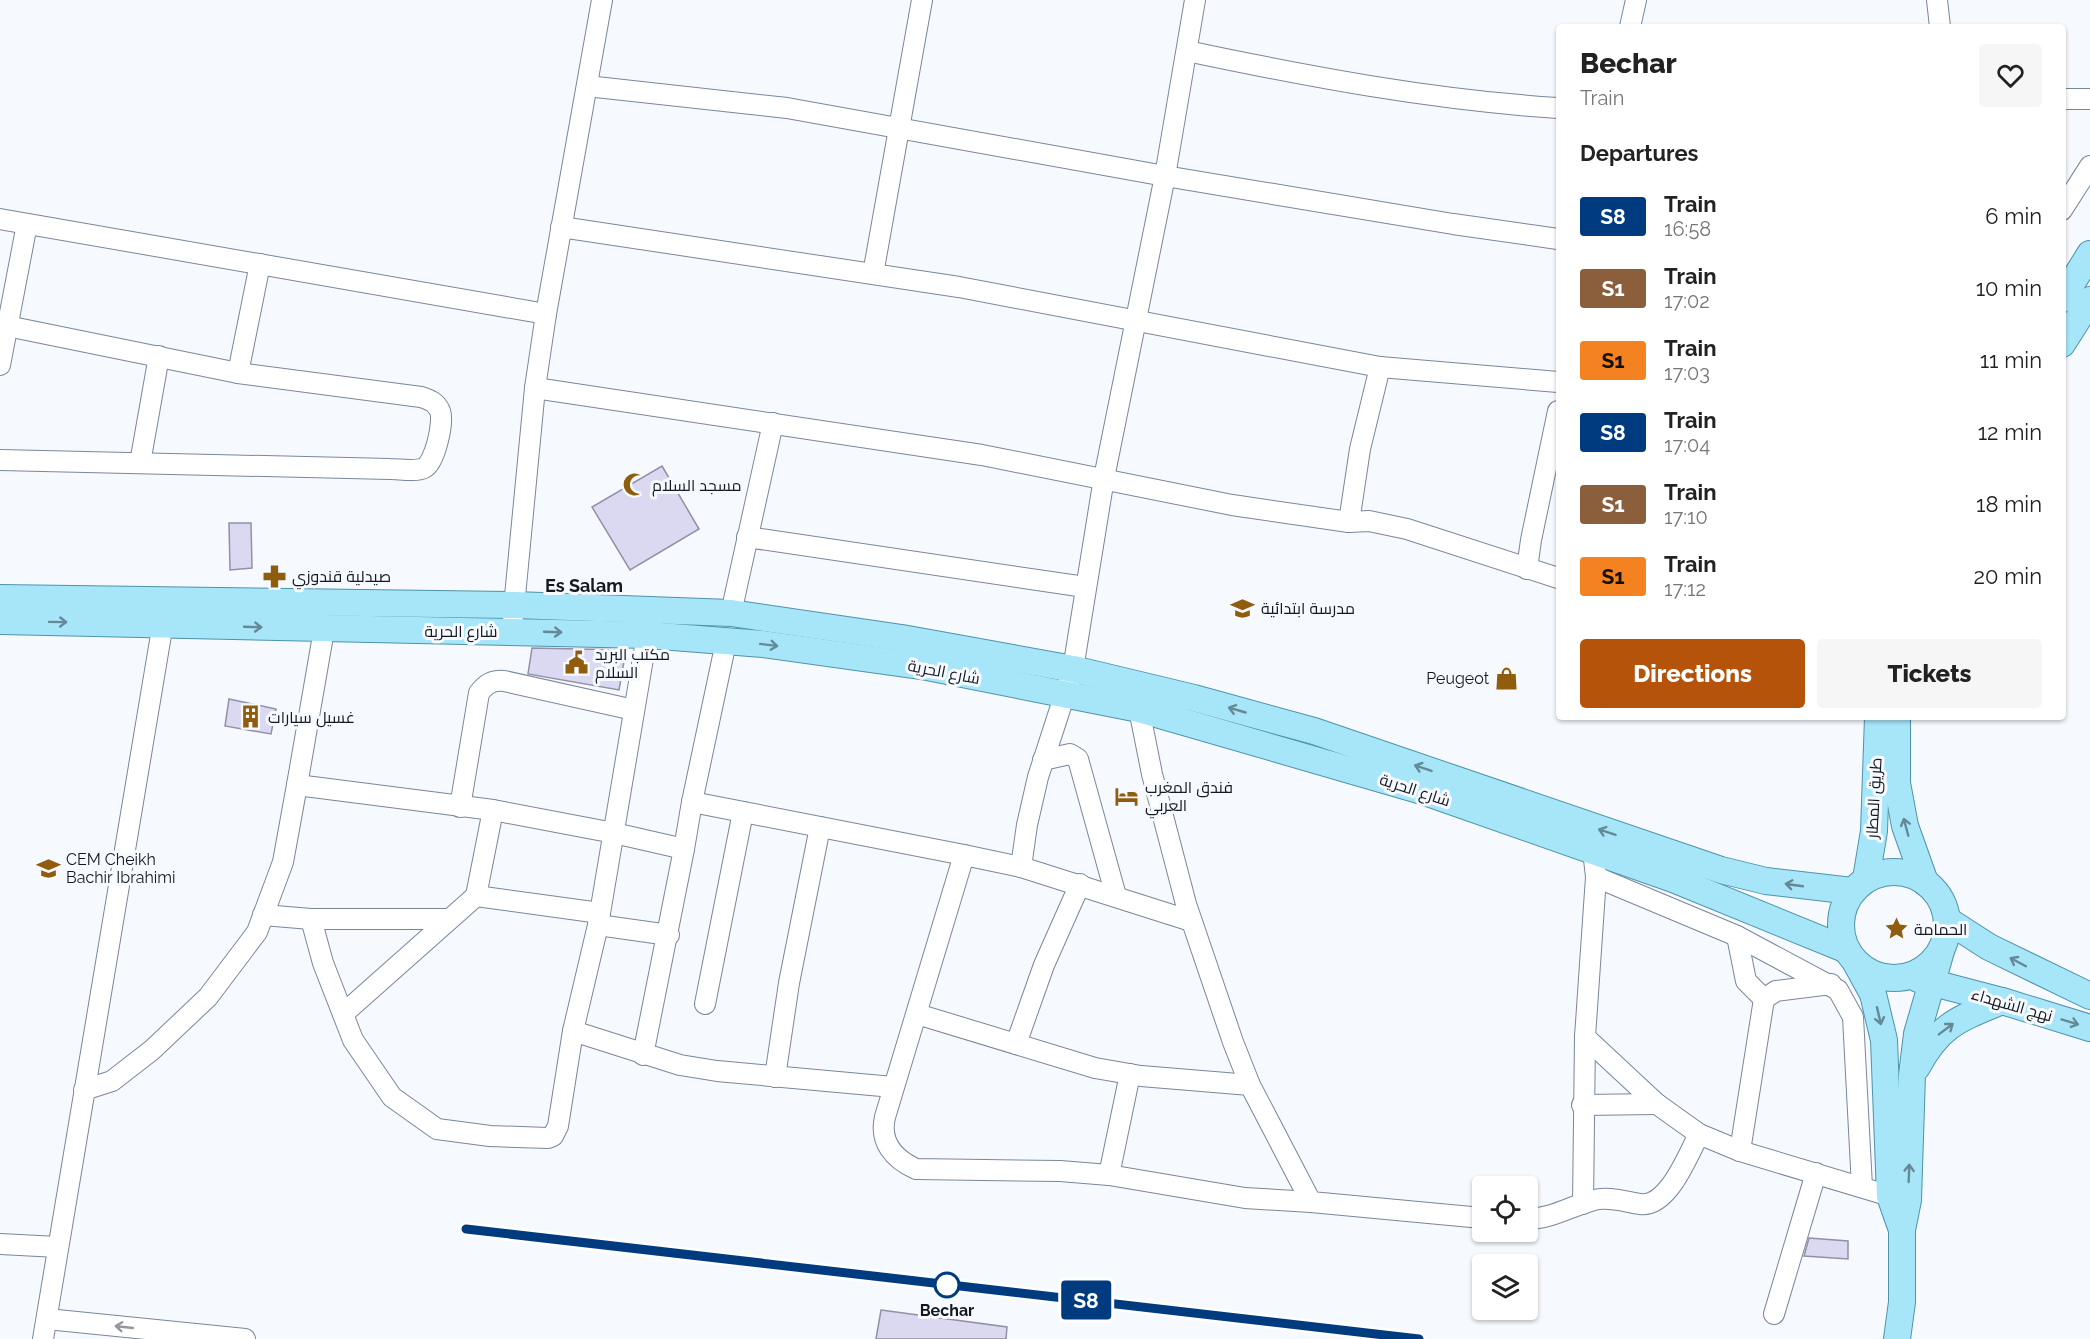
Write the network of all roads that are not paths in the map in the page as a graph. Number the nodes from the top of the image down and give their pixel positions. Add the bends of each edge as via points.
1 (602, 0) edge
2 (922, 0) edge
3 (1195, 0) edge
4 (1636, 0) edge
5 (1937, 0) edge
6 (1631, 24) edge
7 (1940, 24) edge
8 (1187, 51) junction
9 (587, 86) junction
10 (2066, 99) edge
11 (2090, 99) edge
12 (1556, 108) edge
13 (900, 129) junction
14 (2090, 166) edge
15 (1165, 176) junction
16 (2066, 204) edge
17 (0, 219) edge
18 (27, 224) junction
19 (561, 226) junction
20 (1556, 239) edge
21 (2090, 254) edge
22 (260, 264) junction
23 (873, 274) junction
24 (2066, 293) edge
25 (2090, 300) edge
26 (546, 314) junction
27 (1137, 321) junction
28 (8, 326) junction
29 (2066, 338) edge
30 (159, 356) junction
31 (0, 364) edge
32 (1380, 367) junction
33 (238, 373) junction
34 (1556, 382) edge
35 (535, 388) junction
36 (773, 423) junction
37 (1556, 435) edge
38 (0, 460) edge
39 (140, 463) junction
40 (1104, 478) junction
41 (1552, 483) edge
42 (1348, 522) junction
43 (747, 537) junction
44 (1527, 569) junction
45 (1556, 577) edge
46 (1085, 587) junction
47 (0, 598) edge
48 (515, 605) junction
49 (165, 612) junction
50 (731, 613) junction
51 (0, 621) edge
52 (324, 630) junction
53 (511, 631) junction
54 (647, 635) junction
55 (726, 642) junction
56 (1073, 669) junction
57 (1065, 695) junction
58 (1139, 709) junction
59 (634, 710) junction
60 (1878, 720) edge
61 (1897, 720) edge
62 (1043, 760) junction
63 (297, 785) junction
64 (692, 802) junction
65 (460, 807) junction
66 (493, 810) junction
67 (743, 812) junction
68 (820, 827) junction
69 (614, 833) junction
70 (684, 849) junction
71 (1593, 850) junction
72 (964, 855) junction
73 (1022, 867) junction
74 (1596, 877) junction
75 (1925, 882) junction
76 (1080, 884) junction
77 (1859, 885) junction
78 (476, 896) junction
79 (1116, 896) junction
80 (263, 915) junction
81 (311, 919) junction
82 (449, 919) junction
83 (599, 919) junction
84 (1947, 920) junction
85 (1191, 921) junction
86 (669, 934) junction
87 (1737, 936) junction
88 (1852, 957) junction
89 (1921, 980) junction
90 (1831, 984) junction
91 (2090, 996) edge
92 (1764, 999) junction
93 (2002, 1001) junction
94 (705, 1004) dead end
95 (343, 1014) junction
96 (917, 1014) junction
97 (2090, 1028) edge
98 (573, 1031) junction
99 (1585, 1037) junction
100 (1016, 1044) junction
101 (643, 1055) junction
102 (1130, 1074) junction
103 (1912, 1075) junction
104 (775, 1077) junction
105 (1250, 1085) junction
106 (893, 1088) junction
107 (84, 1090) junction
108 (1656, 1104) junction
109 (1582, 1105) junction
110 (1699, 1134) junction
111 (1740, 1151) junction
112 (1815, 1173) junction
113 (1109, 1175) junction
114 (1862, 1187) junction
115 (1890, 1196) junction
116 (1311, 1202) junction
117 (1583, 1203) junction
118 (1472, 1217) edge
119 (1538, 1218) edge
120 (1902, 1230) junction
121 (0, 1244) edge
122 (58, 1247) junction
123 (1774, 1314) dead end
124 (47, 1319) junction
125 (96, 1331) edge
126 (43, 1339) edge
127 (245, 1339) edge
128 (1897, 1339) edge

1 - 9 street
2 - 13 street
3 - 8 street
4 - 6 street
5 - 7 street
8 - 12 street via 1404,93
8 - 15 street
9 - 13 street via 787,108
9 - 19 street
10 - 11 street
13 - 15 street
13 - 23 street
14 - 16 street
15 - 20 street
15 - 27 street
17 - 18 street
18 - 22 street
18 - 28 street
19 - 23 street
19 - 26 street
21 - 24 main road
22 - 26 street
22 - 33 street
23 - 27 street
25 - 29 main road
26 - 35 street
27 - 32 street
27 - 40 street
28 - 30 street
28 - 31 street
30 - 33 street
30 - 39 street
32 - 34 street
32 - 42 street via 1360,449
33 - 39 street via 422,397 434,402 441,412 441,426 431,462 421,469
35 - 36 street
35 - 48 street
36 - 40 street
36 - 43 street
37 - 41 street
38 - 39 street
40 - 42 street via 1232,505
40 - 46 street
41 - 44 street via 1531,540
42 - 44 street via 1369,521 1407,529
43 - 46 street
43 - 50 street
44 - 45 street
46 - 56 street
47 - 49 main road, شارع الحرية
48 - 49 main road, شارع الحرية
48 - 50 main road, شارع الحرية
48 - 53 street
51 -> 49 main road, شارع الحرية
49 -> 52 main road, شارع الحرية
49 - 107 street
50 - 56 main road, شارع الحرية
52 - 53 main road, شارع الحرية
52 - 63 street
53 -> 54 main road, شارع الحرية
54 - 55 main road, شارع الحرية
54 - 59 street
55 -> 57 main road, شارع الحرية via 927,667
55 - 64 street
56 - 57 street
77 -> 56 main road, شارع الحرية via 1766,881 1721,870 1314,731
57 - 58 main road, شارع الحرية
57 - 62 street
58 - 71 main road, شارع الحرية via 1422,791
58 - 85 street
59 - 65 street via 504,681 485,685 478,699
59 - 69 street
60 - 77 main road, طريق المطار via 1874,831
75 -> 61 main road, طريق المطار via 1905,826 1897,783
62 - 73 street via 1027,825
62 - 79 street via 1070,754 1078,759
63 - 65 street
63 - 80 street via 283,862
64 - 67 street
64 - 70 street
65 - 66 street
66 - 69 street
66 - 78 street
67 - 68 street
67 - 94 street
68 - 72 street
68 - 104 street
69 - 70 street
69 - 83 street
70 - 86 street
71 - 74 street
71 - 88 main road, شارع الحرية via 1673,879
72 - 73 street
72 - 96 street
73 - 76 street
74 - 87 street
74 - 99 street
75 - 77 main road via 1896,872 1881,873
75 - 84 main road via 1942,902
76 - 79 street
76 - 100 street via 1044,965
77 - 88 main road via 1844,904 1841,920 1841,936
78 - 82 street
78 - 83 street
79 - 85 street
80 - 81 street
80 - 107 street via 257,932 208,997 112,1082
81 - 82 street
81 - 95 street
82 - 95 street
83 - 86 street
83 - 98 street
84 - 89 main road via 1941,951
91 -> 84 main road via 2007,956
85 - 105 street
86 - 101 street
87 - 90 street
87 - 92 street via 1746,981
88 - 89 main road via 1868,972 1881,977
88 -> 115 main road via 1873,994 1884,1040
89 - 93 main road, نهج الشهداء
89 - 103 main road
90 - 92 street via 1776,991
90 - 114 street via 1845,999 1853,1017
92 - 111 street
93 -> 97 main road, نهج الشهداء
103 -> 93 main road via 1929,1044 1944,1028
95 - 98 street via 353,1040 392,1097 437,1129 490,1136 553,1136 558,1126
96 - 100 street
96 - 106 street
98 - 101 street
99 - 108 street
99 - 109 street
100 - 102 street via 1095,1068
101 - 104 street via 680,1065
102 - 105 street
102 - 113 street
120 -> 103 main road via 1908,1200
104 - 106 street
105 - 116 street
106 - 113 street via 882,1129 885,1141 902,1163 916,1169
107 - 122 street
108 - 109 street
108 - 110 street
109 - 117 street
110 - 111 street
110 - 117 street via 1669,1190 1657,1200 1647,1205 1597,1199
111 - 112 street
112 - 114 street
112 - 123 street
113 - 116 street via 1245,1198
114 - 115 street
115 - 120 main road
116 - 118 street
117 - 119 street
120 - 128 main road via 1902,1302
121 - 122 street
122 - 124 street
124 - 125 street
124 - 126 street
127 -> 125 street

